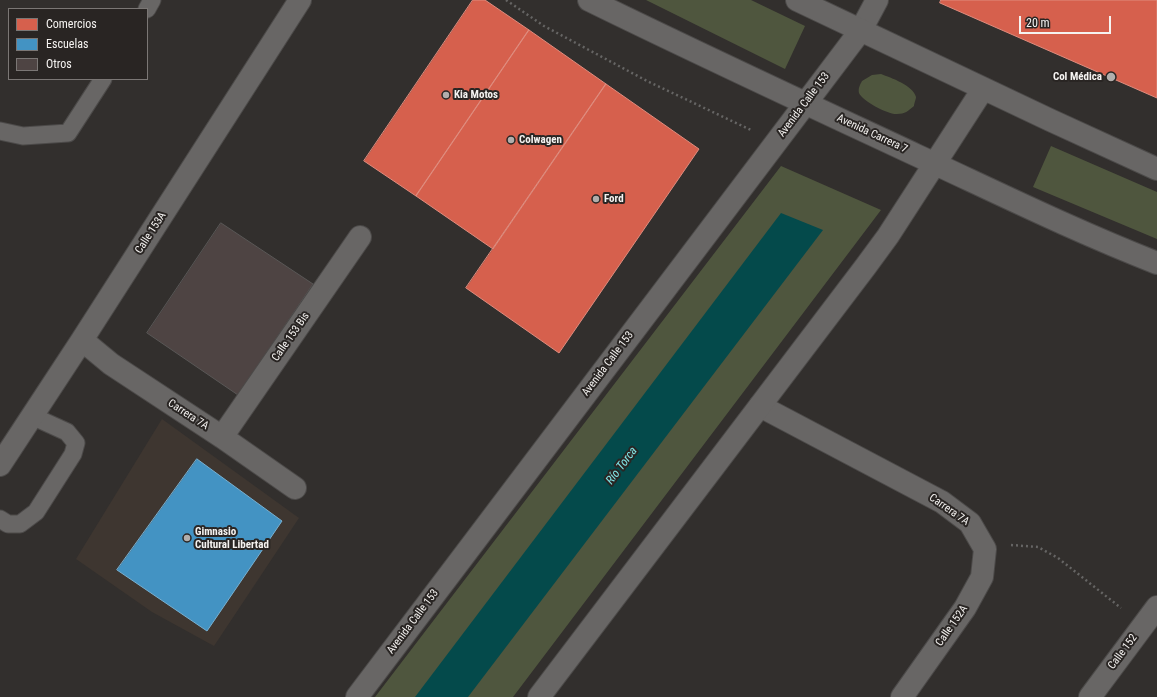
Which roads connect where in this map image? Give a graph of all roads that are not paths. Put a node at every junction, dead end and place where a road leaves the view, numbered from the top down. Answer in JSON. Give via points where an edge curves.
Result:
{"nodes":[{"id":1,"x":300,"y":0,"type":"edge"},
{"id":2,"x":589,"y":0,"type":"edge"},
{"id":3,"x":797,"y":0,"type":"edge"},
{"id":4,"x":877,"y":0,"type":"edge"},
{"id":5,"x":861,"y":30,"type":"junction"},
{"id":6,"x":102,"y":80,"type":"edge"},
{"id":7,"x":983,"y":89,"type":"junction"},
{"id":8,"x":805,"y":103,"type":"junction"},
{"id":9,"x":0,"y":131,"type":"edge"},
{"id":10,"x":934,"y":164,"type":"junction"},
{"id":11,"x":1157,"y":169,"type":"edge"},
{"id":12,"x":360,"y":236,"type":"dead end"},
{"id":13,"x":1157,"y":263,"type":"edge"},
{"id":14,"x":82,"y":340,"type":"junction"},
{"id":15,"x":760,"y":406,"type":"junction"},
{"id":16,"x":32,"y":416,"type":"junction"},
{"id":17,"x":222,"y":437,"type":"junction"},
{"id":18,"x":0,"y":466,"type":"edge"},
{"id":19,"x":295,"y":488,"type":"dead end"},
{"id":20,"x":0,"y":519,"type":"edge"},
{"id":21,"x":985,"y":548,"type":"joint"},
{"id":22,"x":1157,"y":606,"type":"edge"},
{"id":23,"x":357,"y":697,"type":"edge"},
{"id":24,"x":539,"y":697,"type":"edge"},
{"id":25,"x":902,"y":697,"type":"edge"},
{"id":26,"x":1090,"y":697,"type":"edge"}],
"edges":[{"from":1,"to":14,"type":"main road","name":"Calle 153A"},
{"from":2,"to":8,"type":"main road","name":"Avenida Carrera 7"},
{"from":3,"to":5,"type":"main road"},
{"from":4,"to":5,"type":"main road","name":"Avenida Calle 153"},
{"from":5,"to":7,"type":"main road"},
{"from":5,"to":8,"type":"main road","name":"Avenida Calle 153"},
{"from":6,"to":9,"type":"lane","via":[[68,133],[23,136]]},
{"from":7,"to":10,"type":"main road"},
{"from":7,"to":11,"type":"main road"},
{"from":8,"to":10,"type":"main road","name":"Avenida Carrera 7"},
{"from":8,"to":23,"type":"main road","name":"Avenida Calle 153"},
{"from":10,"to":13,"type":"main road","name":"Avenida Carrera 7"},
{"from":10,"to":15,"type":"main road","via":[[866,266]]},
{"from":12,"to":17,"type":"main road","name":"Calle 153 Bis"},
{"from":14,"to":16,"type":"main road","name":"Calle 153A"},
{"from":14,"to":17,"type":"main road","name":"Carrera 7A","via":[[111,364]]},
{"from":15,"to":21,"type":"main road","name":"Carrera 7A","via":[[942,502],[970,523]]},
{"from":15,"to":24,"type":"main road"},
{"from":16,"to":18,"type":"main road","name":"Calle 153A"},
{"from":16,"to":20,"type":"lane","via":[[67,432],[76,443],[73,454],[36,512],[20,524],[8,524]]},
{"from":17,"to":19,"type":"main road","name":"Carrera 7A"},
{"from":21,"to":25,"type":"main road","name":"Calle 152A","via":[[982,577],[965,608]]},
{"from":22,"to":26,"type":"main road","name":"Calle 152"}]}
